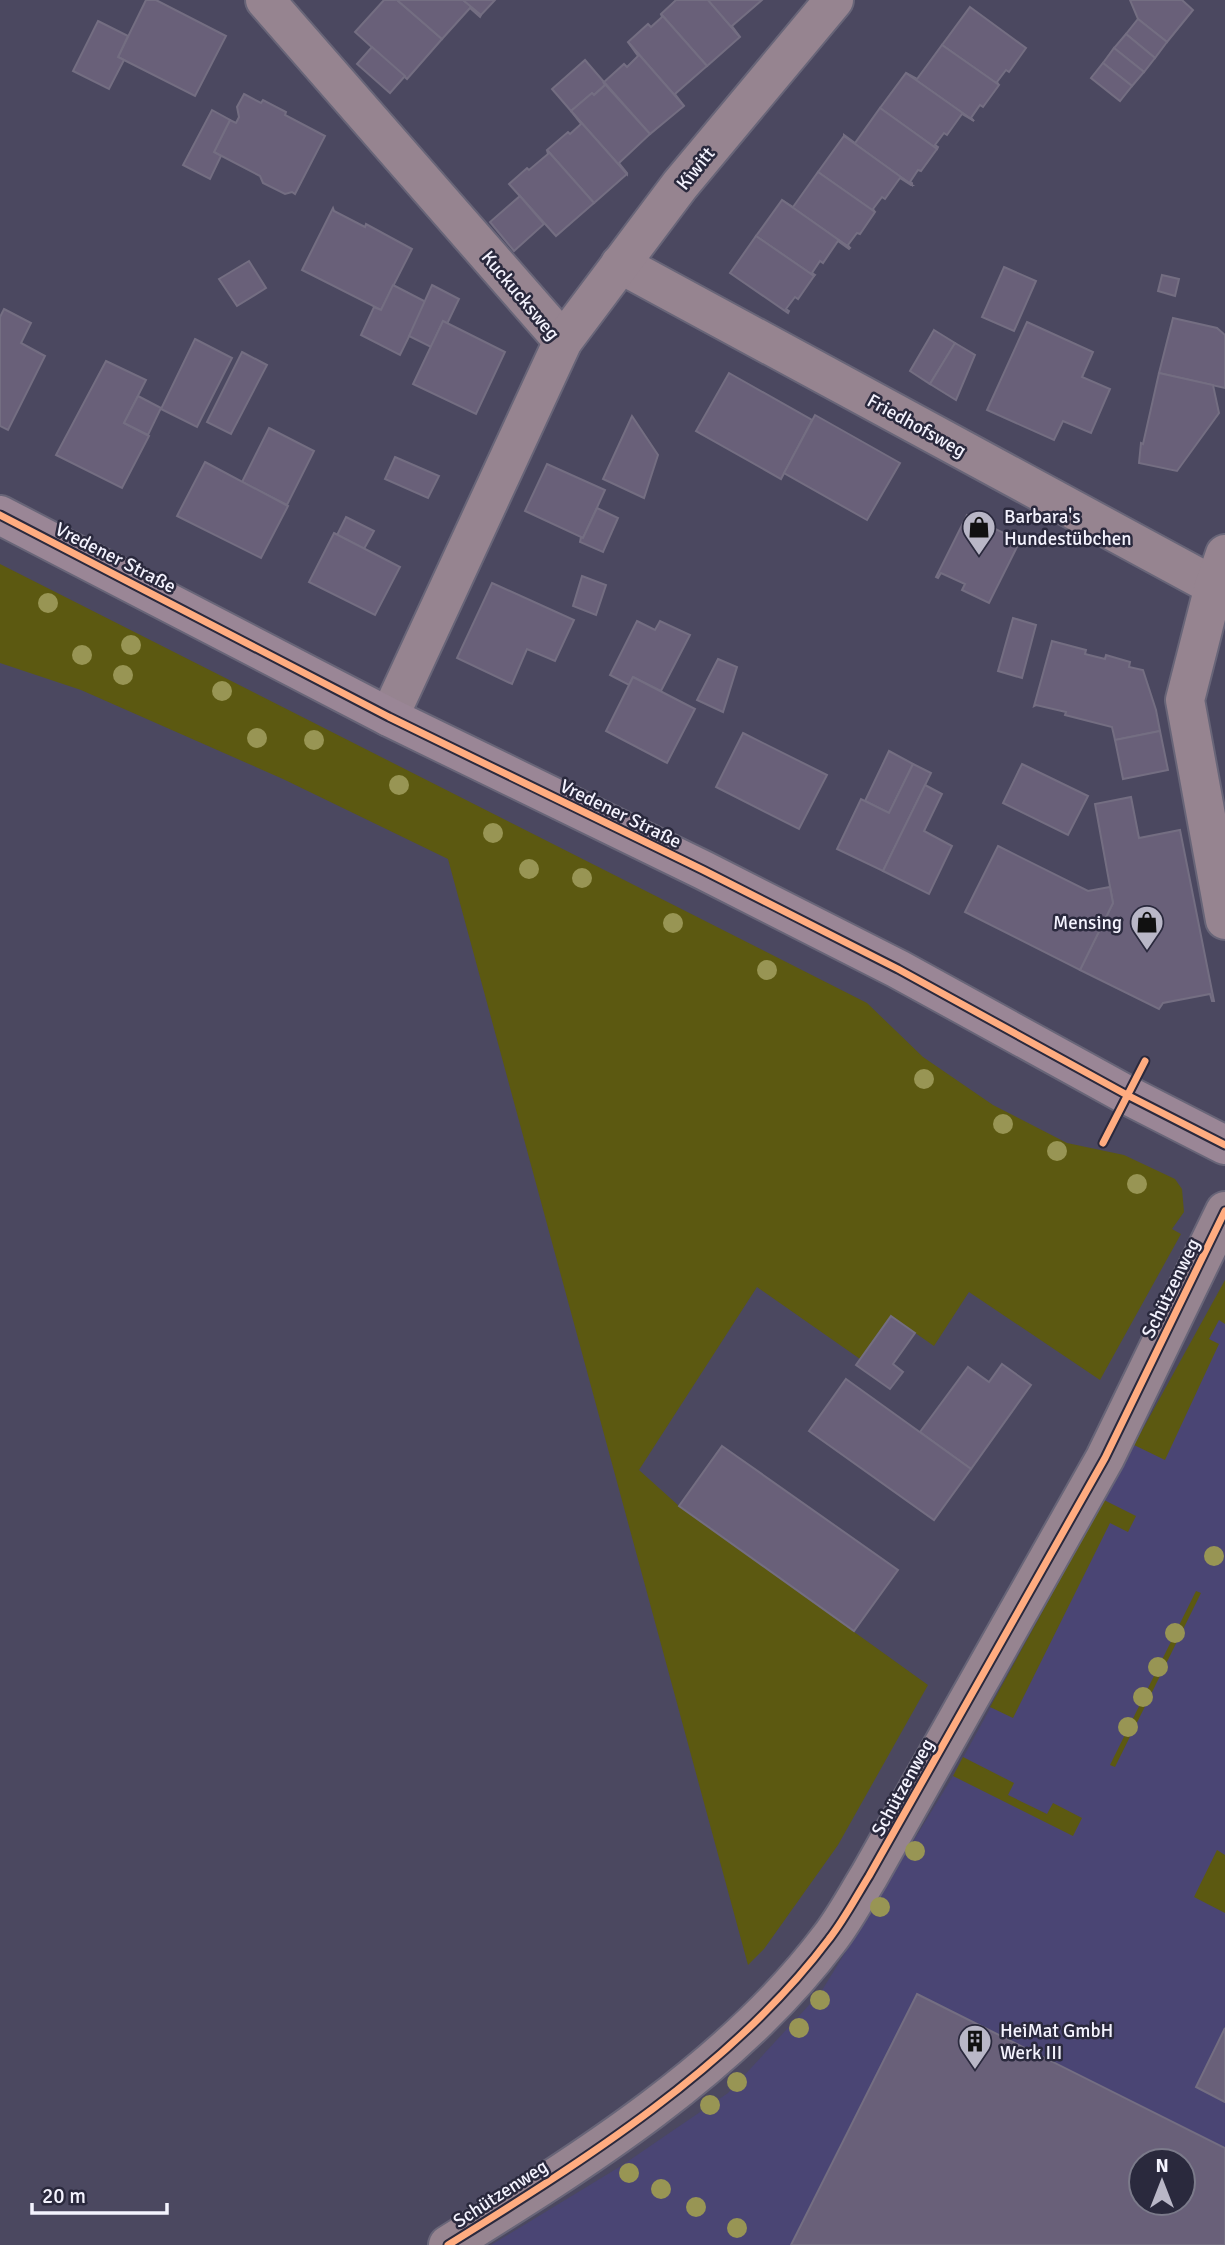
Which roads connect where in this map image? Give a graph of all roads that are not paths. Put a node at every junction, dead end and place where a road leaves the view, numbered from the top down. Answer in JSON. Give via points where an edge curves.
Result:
{"nodes":[{"id":1,"x":834,"y":0,"type":"edge"},
{"id":2,"x":268,"y":1,"type":"edge"},
{"id":3,"x":621,"y":264,"type":"junction"},
{"id":4,"x":563,"y":341,"type":"junction"},
{"id":5,"x":0,"y":515,"type":"edge"},
{"id":6,"x":1219,"y":570,"type":"edge"},
{"id":7,"x":389,"y":717,"type":"junction"},
{"id":8,"x":1225,"y":920,"type":"edge"},
{"id":9,"x":1225,"y":1145,"type":"edge"},
{"id":10,"x":1225,"y":1211,"type":"edge"},
{"id":11,"x":448,"y":2245,"type":"edge"}],
"edges":[{"from":1,"to":3,"type":"street","name":"Kiwitt","via":[[680,185]]},
{"from":2,"to":4,"type":"street","name":"Kuckucksweg"},
{"from":3,"to":4,"type":"street","name":"Kiwitt"},
{"from":3,"to":6,"type":"street","name":"Friedhofsweg"},
{"from":4,"to":7,"type":"street","name":"Kuckucksweg"},
{"from":5,"to":7,"type":"street","name":"Vredener Straße"},
{"from":6,"to":8,"type":"street","name":"Friedhofsweg","via":[[1185,700]]},
{"from":7,"to":9,"type":"street","name":"Vredener Straße","via":[[898,969]]},
{"from":10,"to":11,"type":"street","name":"Schützenweg","via":[[1105,1458],[829,1939],[773,2004],[703,2069],[618,2136]]}]}
